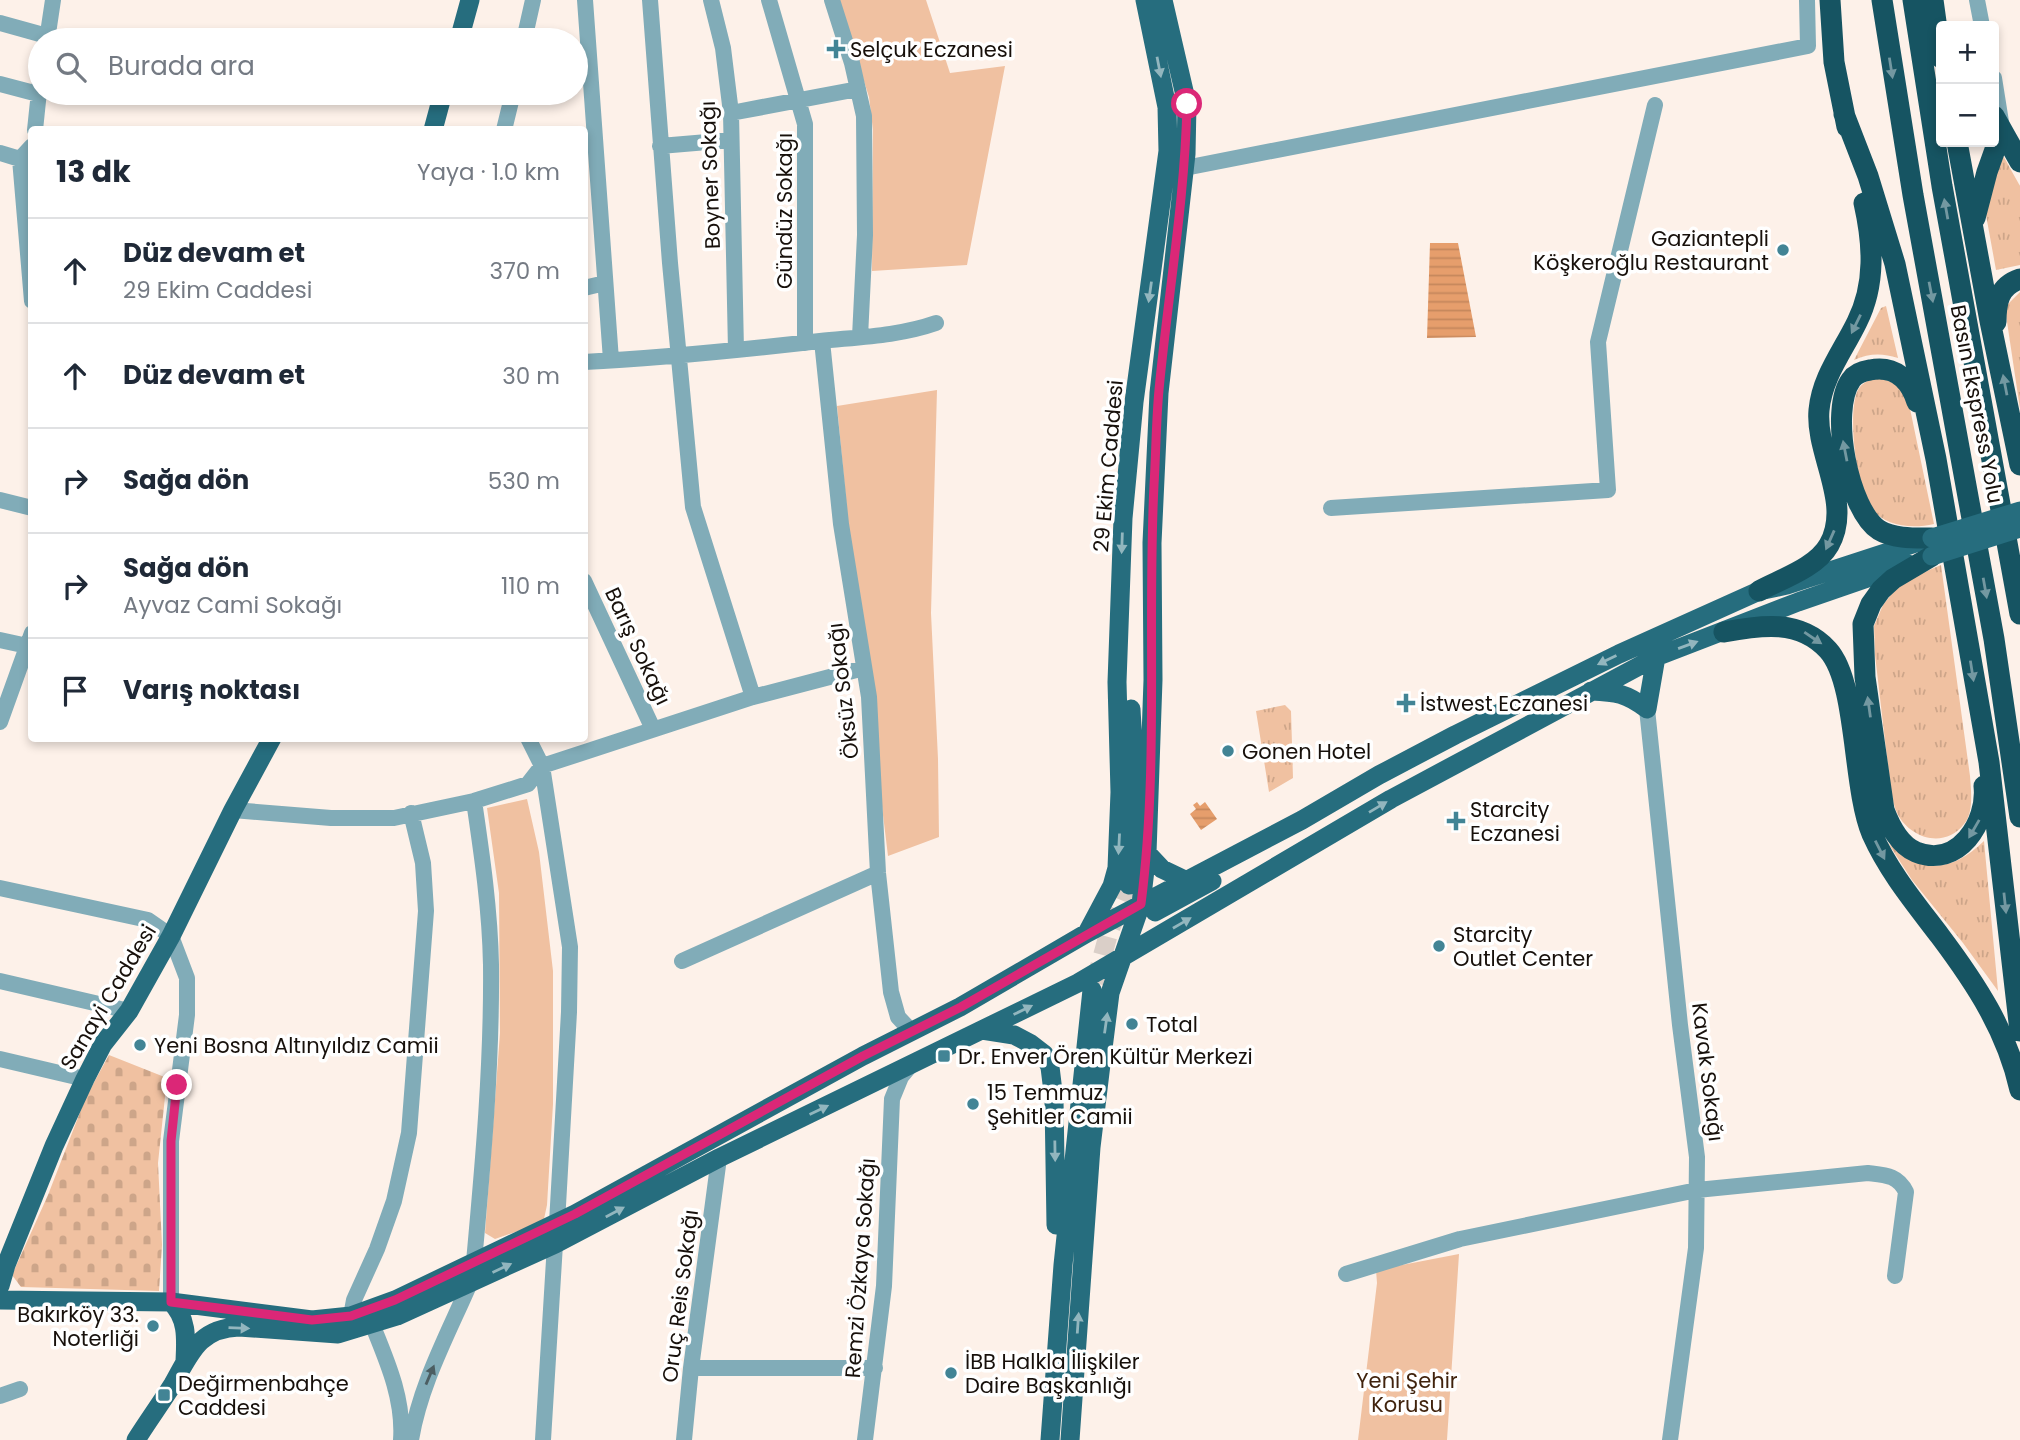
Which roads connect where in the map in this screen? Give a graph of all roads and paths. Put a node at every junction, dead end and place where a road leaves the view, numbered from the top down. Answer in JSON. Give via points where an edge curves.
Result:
{"nodes":[{"id":1,"x":53,"y":0,"type":"edge"},
{"id":2,"x":470,"y":0,"type":"edge"},
{"id":3,"x":533,"y":0,"type":"edge"},
{"id":4,"x":585,"y":0,"type":"edge"},
{"id":5,"x":650,"y":0,"type":"edge"},
{"id":6,"x":711,"y":0,"type":"edge"},
{"id":7,"x":769,"y":0,"type":"edge"},
{"id":8,"x":832,"y":0,"type":"edge"},
{"id":9,"x":1145,"y":0,"type":"edge"},
{"id":10,"x":1163,"y":0,"type":"edge"},
{"id":11,"x":1807,"y":0,"type":"edge"},
{"id":12,"x":1830,"y":0,"type":"edge"},
{"id":13,"x":1882,"y":0,"type":"edge"},
{"id":14,"x":1913,"y":0,"type":"edge"},
{"id":15,"x":1933,"y":0,"type":"edge"},
{"id":16,"x":1941,"y":0,"type":"edge"},
{"id":17,"x":1977,"y":0,"type":"edge"},
{"id":18,"x":1947,"y":21,"type":"edge"},
{"id":19,"x":1981,"y":21,"type":"edge"},
{"id":20,"x":1936,"y":22,"type":"edge"},
{"id":21,"x":0,"y":23,"type":"edge"},
{"id":22,"x":49,"y":28,"type":"edge"},
{"id":23,"x":462,"y":28,"type":"edge"},
{"id":24,"x":527,"y":28,"type":"edge"},
{"id":25,"x":586,"y":28,"type":"edge"},
{"id":26,"x":28,"y":32,"type":"edge"},
{"id":27,"x":0,"y":85,"type":"edge"},
{"id":28,"x":588,"y":86,"type":"edge"},
{"id":29,"x":28,"y":87,"type":"edge"},
{"id":30,"x":858,"y":89,"type":"junction"},
{"id":31,"x":798,"y":100,"type":"junction"},
{"id":32,"x":37,"y":105,"type":"edge"},
{"id":33,"x":439,"y":105,"type":"edge"},
{"id":34,"x":510,"y":105,"type":"edge"},
{"id":35,"x":1655,"y":106,"type":"dead end"},
{"id":36,"x":731,"y":113,"type":"junction"},
{"id":37,"x":1844,"y":114,"type":"junction"},
{"id":38,"x":1999,"y":125,"type":"edge"},
{"id":39,"x":35,"y":126,"type":"edge"},
{"id":40,"x":433,"y":126,"type":"edge"},
{"id":41,"x":505,"y":126,"type":"edge"},
{"id":42,"x":731,"y":140,"type":"junction"},
{"id":43,"x":590,"y":144,"type":"edge"},
{"id":44,"x":660,"y":146,"type":"junction"},
{"id":45,"x":1958,"y":147,"type":"edge"},
{"id":46,"x":1992,"y":147,"type":"edge"},
{"id":47,"x":28,"y":150,"type":"edge"},
{"id":48,"x":0,"y":153,"type":"edge"},
{"id":49,"x":20,"y":159,"type":"junction"},
{"id":50,"x":2020,"y":162,"type":"edge"},
{"id":51,"x":1185,"y":168,"type":"junction"},
{"id":52,"x":1974,"y":227,"type":"junction"},
{"id":53,"x":28,"y":254,"type":"edge"},
{"id":54,"x":2020,"y":279,"type":"edge"},
{"id":55,"x":605,"y":283,"type":"junction"},
{"id":56,"x":588,"y":287,"type":"edge"},
{"id":57,"x":936,"y":323,"type":"dead end"},
{"id":58,"x":860,"y":337,"type":"junction"},
{"id":59,"x":822,"y":341,"type":"junction"},
{"id":60,"x":805,"y":343,"type":"junction"},
{"id":61,"x":736,"y":350,"type":"junction"},
{"id":62,"x":1998,"y":352,"type":"junction"},
{"id":63,"x":679,"y":357,"type":"junction"},
{"id":64,"x":611,"y":360,"type":"junction"},
{"id":65,"x":588,"y":362,"type":"edge"},
{"id":66,"x":1936,"y":459,"type":"junction"},
{"id":67,"x":2020,"y":465,"type":"edge"},
{"id":68,"x":0,"y":500,"type":"edge"},
{"id":69,"x":28,"y":507,"type":"edge"},
{"id":70,"x":1331,"y":508,"type":"dead end"},
{"id":71,"x":2020,"y":511,"type":"edge"},
{"id":72,"x":2020,"y":528,"type":"edge"},
{"id":73,"x":1932,"y":547,"type":"junction"},
{"id":74,"x":1121,"y":576,"type":"junction"},
{"id":75,"x":588,"y":590,"type":"edge"},
{"id":76,"x":1759,"y":592,"type":"junction"},
{"id":77,"x":2020,"y":614,"type":"edge"},
{"id":78,"x":1724,"y":632,"type":"junction"},
{"id":79,"x":0,"y":640,"type":"edge"},
{"id":80,"x":28,"y":642,"type":"edge"},
{"id":81,"x":28,"y":647,"type":"edge"},
{"id":82,"x":1656,"y":657,"type":"junction"},
{"id":83,"x":864,"y":668,"type":"junction"},
{"id":84,"x":1590,"y":691,"type":"junction"},
{"id":85,"x":753,"y":697,"type":"junction"},
{"id":86,"x":1647,"y":709,"type":"junction"},
{"id":87,"x":1979,"y":714,"type":"junction"},
{"id":88,"x":0,"y":722,"type":"edge"},
{"id":89,"x":653,"y":729,"type":"junction"},
{"id":90,"x":270,"y":742,"type":"edge"},
{"id":91,"x":529,"y":742,"type":"edge"},
{"id":92,"x":1437,"y":744,"type":"junction"},
{"id":93,"x":542,"y":766,"type":"junction"},
{"id":94,"x":474,"y":801,"type":"junction"},
{"id":95,"x":233,"y":810,"type":"junction"},
{"id":96,"x":411,"y":813,"type":"junction"},
{"id":97,"x":2020,"y":817,"type":"edge"},
{"id":98,"x":1147,"y":853,"type":"junction"},
{"id":99,"x":878,"y":873,"type":"junction"},
{"id":100,"x":1185,"y":880,"type":"junction"},
{"id":101,"x":1129,"y":885,"type":"tunnel mouth"},
{"id":102,"x":0,"y":888,"type":"edge"},
{"id":103,"x":1148,"y":908,"type":"junction"},
{"id":104,"x":1087,"y":933,"type":"junction"},
{"id":105,"x":171,"y":936,"type":"junction"},
{"id":106,"x":1123,"y":957,"type":"junction"},
{"id":107,"x":682,"y":961,"type":"dead end"},
{"id":108,"x":0,"y":981,"type":"edge"},
{"id":109,"x":1092,"y":990,"type":"tunnel mouth"},
{"id":110,"x":129,"y":1012,"type":"junction"},
{"id":111,"x":982,"y":1030,"type":"junction"},
{"id":112,"x":2020,"y":1031,"type":"edge"},
{"id":113,"x":912,"y":1032,"type":"junction"},
{"id":114,"x":0,"y":1059,"type":"edge"},
{"id":115,"x":911,"y":1065,"type":"junction"},
{"id":116,"x":85,"y":1079,"type":"junction"},
{"id":117,"x":877,"y":1081,"type":"junction"},
{"id":118,"x":2020,"y":1090,"type":"edge"},
{"id":119,"x":892,"y":1099,"type":"junction"},
{"id":120,"x":719,"y":1158,"type":"junction"},
{"id":121,"x":1697,"y":1189,"type":"junction"},
{"id":122,"x":557,"y":1223,"type":"junction"},
{"id":123,"x":555,"y":1244,"type":"junction"},
{"id":124,"x":474,"y":1262,"type":"junction"},
{"id":125,"x":1063,"y":1265,"type":"junction"},
{"id":126,"x":1346,"y":1274,"type":"dead end"},
{"id":127,"x":1895,"y":1276,"type":"dead end"},
{"id":128,"x":470,"y":1283,"type":"junction"},
{"id":129,"x":0,"y":1286,"type":"edge"},
{"id":130,"x":0,"y":1300,"type":"edge"},
{"id":131,"x":171,"y":1302,"type":"junction"},
{"id":132,"x":351,"y":1316,"type":"junction"},
{"id":133,"x":372,"y":1324,"type":"junction"},
{"id":134,"x":184,"y":1361,"type":"junction"},
{"id":135,"x":691,"y":1368,"type":"junction"},
{"id":136,"x":875,"y":1368,"type":"junction"},
{"id":137,"x":20,"y":1389,"type":"dead end"},
{"id":138,"x":0,"y":1396,"type":"edge"},
{"id":139,"x":136,"y":1440,"type":"edge"},
{"id":140,"x":401,"y":1440,"type":"edge"},
{"id":141,"x":411,"y":1440,"type":"edge"},
{"id":142,"x":543,"y":1440,"type":"edge"},
{"id":143,"x":684,"y":1440,"type":"edge"},
{"id":144,"x":865,"y":1440,"type":"edge"},
{"id":145,"x":1051,"y":1440,"type":"edge"},
{"id":146,"x":1070,"y":1440,"type":"edge"},
{"id":147,"x":1670,"y":1440,"type":"edge"}],
"edges":[{"from":1,"to":22,"type":"street"},
{"from":2,"to":23,"type":"main road"},
{"from":3,"to":24,"type":"street"},
{"from":4,"to":25,"type":"street"},
{"from":5,"to":44,"type":"street"},
{"from":6,"to":36,"type":"street","name":"Boyner Sokağı"},
{"from":7,"to":31,"type":"street","name":"Gündüz Sokağı"},
{"from":8,"to":30,"type":"street"},
{"from":9,"to":74,"type":"main road","name":"29 Ekim Caddesi","one_way":true,"via":[[1167,107],[1168,151],[1127,468]]},
{"from":10,"to":51,"type":"main road","via":[[1187,104]]},
{"from":11,"to":51,"type":"street","via":[[1808,46]]},
{"from":12,"to":37,"type":"highway","via":[[1834,62]]},
{"from":13,"to":97,"type":"highway","name":"Basın Ekspress Yolu","one_way":true,"via":[[1994,639]]},
{"from":77,"to":14,"type":"highway","name":"Basın Ekspress Yolu","one_way":true,"via":[[1941,186]]},
{"from":15,"to":20,"type":"highway"},
{"from":16,"to":18,"type":"highway"},
{"from":17,"to":19,"type":"street"},
{"from":21,"to":26,"type":"street"},
{"from":27,"to":29,"type":"street"},
{"from":28,"to":43,"type":"street"},
{"from":30,"to":31,"type":"street"},
{"from":30,"to":58,"type":"street","via":[[864,116],[865,224]]},
{"from":31,"to":36,"type":"street"},
{"from":31,"to":60,"type":"street","name":"Gündüz Sokağı","via":[[805,124]]},
{"from":32,"to":39,"type":"street"},
{"from":33,"to":40,"type":"main road"},
{"from":34,"to":41,"type":"street"},
{"from":35,"to":70,"type":"street","via":[[1598,342],[1608,490]]},
{"from":36,"to":42,"type":"street","name":"Boyner Sokağı"},
{"from":37,"to":66,"type":"highway","via":[[1895,264]]},
{"from":37,"to":76,"type":"highway","one_way":true,"via":[[1867,214],[1872,269],[1868,295],[1829,373],[1819,412],[1835,501],[1835,532],[1822,555]]},
{"from":38,"to":50,"type":"highway"},
{"from":42,"to":44,"type":"street"},
{"from":42,"to":61,"type":"street","name":"Boyner Sokağı"},
{"from":43,"to":55,"type":"street"},
{"from":44,"to":63,"type":"street"},
{"from":45,"to":52,"type":"highway"},
{"from":46,"to":52,"type":"highway"},
{"from":47,"to":49,"type":"street"},
{"from":48,"to":49,"type":"street"},
{"from":49,"to":53,"type":"street"},
{"from":51,"to":98,"type":"main road","via":[[1159,393]]},
{"from":52,"to":62,"type":"highway"},
{"from":54,"to":62,"type":"highway","via":[[1999,296]]},
{"from":55,"to":56,"type":"street"},
{"from":55,"to":64,"type":"street"},
{"from":57,"to":58,"type":"street","via":[[914,331]]},
{"from":58,"to":59,"type":"street"},
{"from":59,"to":60,"type":"street"},
{"from":59,"to":83,"type":"street","name":"Öksüz Sokağı","via":[[841,524]]},
{"from":60,"to":61,"type":"street"},
{"from":61,"to":63,"type":"street"},
{"from":67,"to":62,"type":"highway","one_way":true},
{"from":63,"to":64,"type":"street"},
{"from":63,"to":85,"type":"street","via":[[693,508]]},
{"from":64,"to":65,"type":"street"},
{"from":73,"to":66,"type":"highway","one_way":true,"via":[[1880,530],[1859,504],[1840,425],[1841,406],[1852,378],[1874,369],[1888,369],[1901,376],[1911,386]]},
{"from":66,"to":87,"type":"highway","one_way":true},
{"from":68,"to":69,"type":"street"},
{"from":71,"to":73,"type":"main road","bridge":true},
{"from":72,"to":73,"type":"main road","bridge":true},
{"from":73,"to":76,"type":"main road"},
{"from":73,"to":78,"type":"main road"},
{"from":87,"to":73,"type":"highway","one_way":true,"via":[[1985,794],[1979,821],[1965,843],[1954,849],[1930,855],[1915,852],[1902,842],[1884,810],[1865,677],[1863,624],[1881,590]]},
{"from":74,"to":101,"type":"main road","via":[[1134,778],[1134,853]]},
{"from":74,"to":104,"type":"main road","name":"29 Ekim Caddesi","one_way":true,"via":[[1117,868]]},
{"from":75,"to":89,"type":"street","name":"Barış Sokağı"},
{"from":76,"to":92,"type":"main road","one_way":true,"via":[[1619,654]]},
{"from":82,"to":78,"type":"main road","one_way":true},
{"from":78,"to":118,"type":"highway","one_way":true,"via":[[1757,625],[1783,626],[1802,631],[1830,652],[1845,686],[1871,832],[1893,874],[1987,1005],[2008,1047]]},
{"from":79,"to":80,"type":"street"},
{"from":81,"to":88,"type":"street"},
{"from":82,"to":84,"type":"main road"},
{"from":82,"to":86,"type":"main road"},
{"from":83,"to":85,"type":"street"},
{"from":83,"to":99,"type":"street","name":"Öksüz Sokağı"},
{"from":84,"to":86,"type":"main road","via":[[1616,692]]},
{"from":106,"to":84,"type":"main road","one_way":true,"via":[[1391,799]]},
{"from":85,"to":89,"type":"street"},
{"from":86,"to":121,"type":"street","name":"Kavak Sokağı"},
{"from":87,"to":112,"type":"highway","one_way":true,"via":[[1995,805]]},
{"from":89,"to":93,"type":"street"},
{"from":90,"to":95,"type":"main road","name":"Sanayi Caddesi"},
{"from":91,"to":93,"type":"street"},
{"from":92,"to":100,"type":"main road"},
{"from":92,"to":103,"type":"main road","via":[[1340,809]]},
{"from":93,"to":94,"type":"street","via":[[528,784]]},
{"from":93,"to":122,"type":"street","via":[[570,947]]},
{"from":94,"to":96,"type":"street"},
{"from":94,"to":124,"type":"street","via":[[491,963],[488,1091]]},
{"from":95,"to":96,"type":"street","via":[[331,818],[394,818]]},
{"from":95,"to":105,"type":"main road","name":"Sanayi Caddesi"},
{"from":96,"to":132,"type":"street","via":[[423,863],[426,911],[408,1133],[394,1201]]},
{"from":98,"to":100,"type":"main road","via":[[1172,876]]},
{"from":98,"to":103,"type":"main road"},
{"from":99,"to":107,"type":"street"},
{"from":99,"to":113,"type":"street","name":"Öksüz Sokağı","via":[[891,992],[898,1017]]},
{"from":100,"to":103,"type":"main road"},
{"from":102,"to":105,"type":"street","via":[[148,920]]},
{"from":103,"to":104,"type":"main road"},
{"from":103,"to":106,"type":"main road"},
{"from":104,"to":113,"type":"main road"},
{"from":105,"to":110,"type":"main road","name":"Sanayi Caddesi"},
{"from":105,"to":131,"type":"street","via":[[187,978],[187,1003],[171,1141]]},
{"from":111,"to":106,"type":"main road","one_way":true},
{"from":146,"to":106,"type":"main road","one_way":true,"via":[[1091,1147],[1110,993]]},
{"from":108,"to":110,"type":"street"},
{"from":109,"to":125,"type":"main road"},
{"from":110,"to":116,"type":"main road","name":"Sanayi Caddesi","via":[[103,1044]]},
{"from":111,"to":115,"type":"main road"},
{"from":111,"to":125,"type":"main road","one_way":true,"via":[[1014,1035],[1031,1044],[1044,1054],[1050,1067],[1057,1238]]},
{"from":113,"to":122,"type":"main road"},
{"from":114,"to":116,"type":"street"},
{"from":115,"to":117,"type":"main road"},
{"from":115,"to":119,"type":"street"},
{"from":116,"to":129,"type":"main road","name":"Sanayi Caddesi"},
{"from":117,"to":119,"type":"street"},
{"from":120,"to":117,"type":"main road","one_way":true},
{"from":119,"to":136,"type":"street","name":"Remzi Özkaya Sokağı","via":[[884,1286]]},
{"from":123,"to":120,"type":"main road","one_way":true},
{"from":120,"to":135,"type":"street","name":"Oruç Reis Sokağı"},
{"from":121,"to":126,"type":"street","via":[[1460,1238]]},
{"from":121,"to":127,"type":"street","via":[[1868,1173],[1892,1176],[1906,1192]]},
{"from":121,"to":147,"type":"street","name":"Kavak Sokağı","via":[[1696,1248]]},
{"from":122,"to":124,"type":"main road"},
{"from":128,"to":123,"type":"main road","one_way":true},
{"from":123,"to":142,"type":"street"},
{"from":124,"to":132,"type":"main road"},
{"from":125,"to":145,"type":"main road"},
{"from":128,"to":133,"type":"main road"},
{"from":141,"to":128,"type":"street","one_way":true,"via":[[427,1382]]},
{"from":130,"to":131,"type":"main road"},
{"from":131,"to":132,"type":"main road","via":[[312,1320]]},
{"from":131,"to":134,"type":"main road","via":[[184,1325]]},
{"from":134,"to":133,"type":"main road","one_way":true,"via":[[199,1342],[223,1327],[338,1334]]},
{"from":133,"to":140,"type":"street","via":[[399,1400]]},
{"from":134,"to":139,"type":"main road"},
{"from":135,"to":136,"type":"street"},
{"from":135,"to":143,"type":"street","name":"Oruç Reis Sokağı"},
{"from":136,"to":144,"type":"street","name":"Remzi Özkaya Sokağı"},
{"from":137,"to":138,"type":"street"}]}
